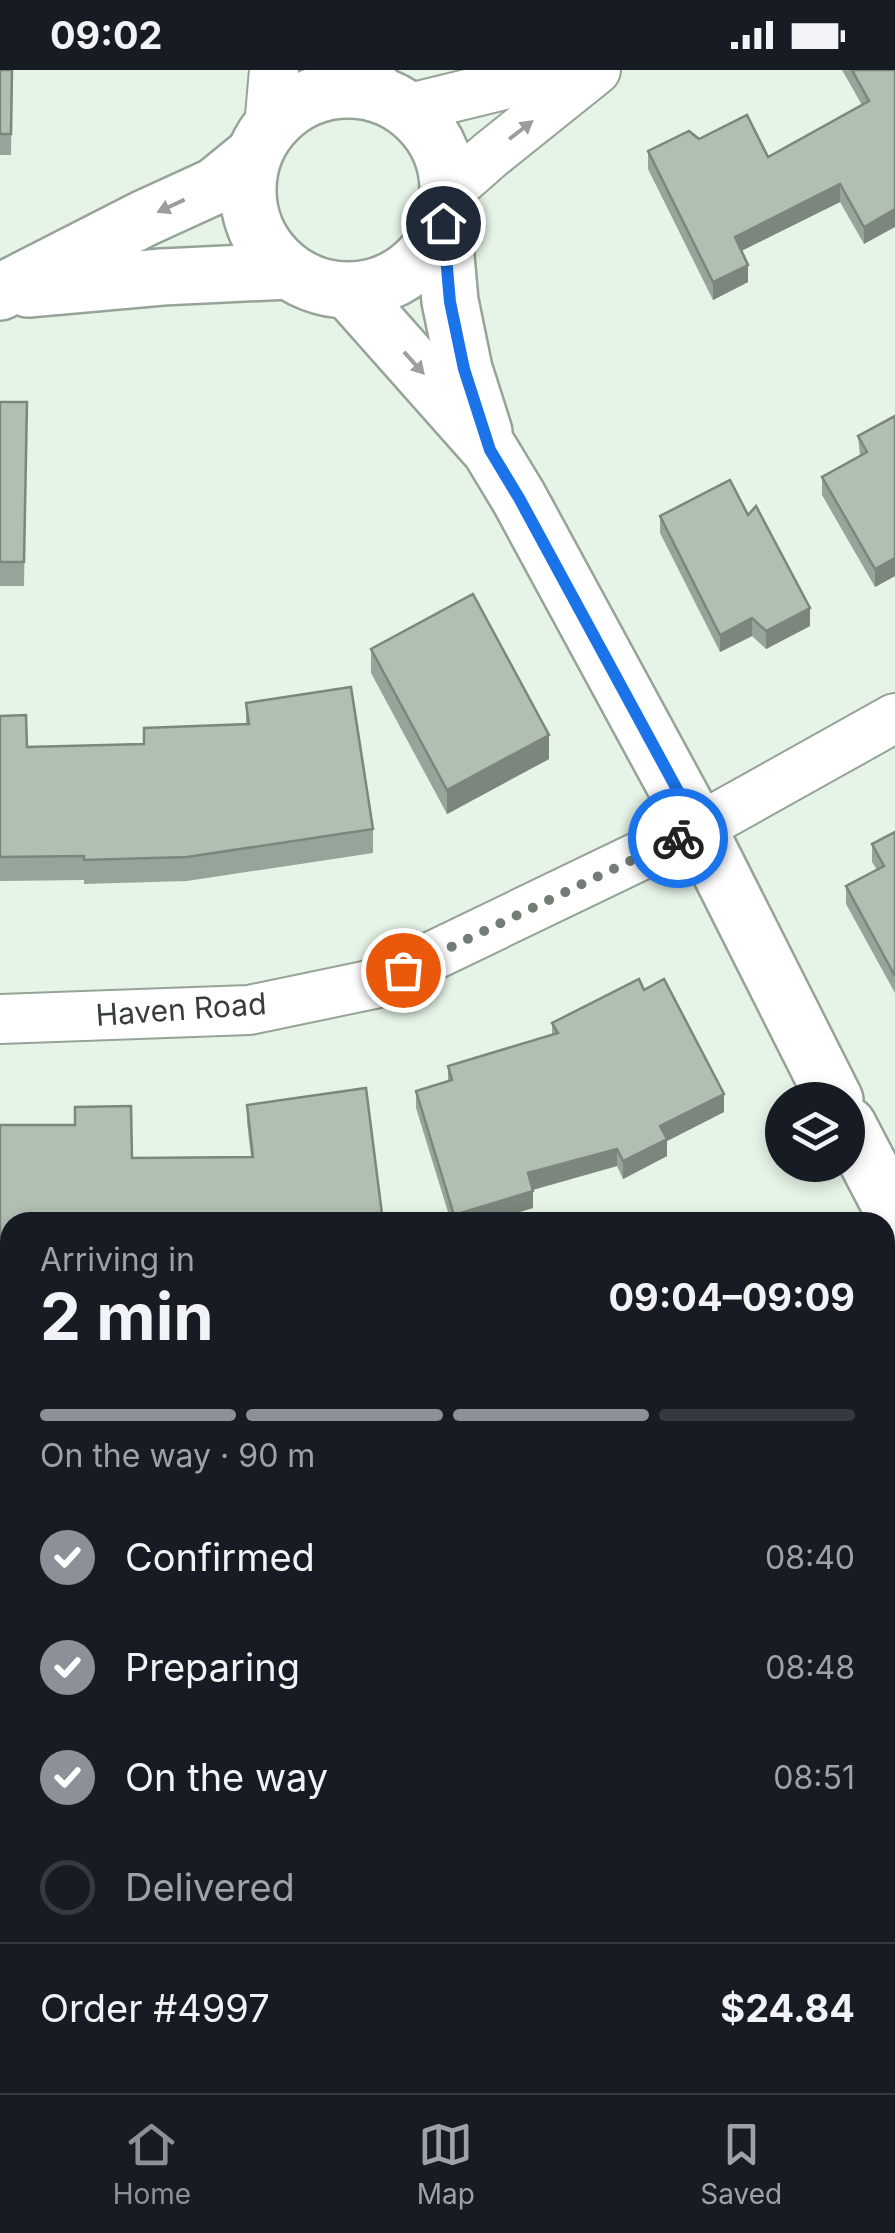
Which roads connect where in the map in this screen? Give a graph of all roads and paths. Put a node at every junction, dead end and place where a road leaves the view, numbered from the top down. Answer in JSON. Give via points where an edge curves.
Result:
{"nodes":[{"id":1,"x":274,"y":70,"type":"edge"},
{"id":2,"x":565,"y":70,"type":"edge"},
{"id":3,"x":596,"y":70,"type":"edge"},
{"id":4,"x":385,"y":92,"type":"edge"},
{"id":5,"x":261,"y":141,"type":"junction"},
{"id":6,"x":446,"y":208,"type":"junction"},
{"id":7,"x":288,"y":271,"type":"junction"},
{"id":8,"x":349,"y":291,"type":"junction"},
{"id":9,"x":0,"y":292,"type":"edge"},
{"id":10,"x":490,"y":450,"type":"junction"},
{"id":11,"x":895,"y":718,"type":"edge"},
{"id":12,"x":698,"y":828,"type":"junction"},
{"id":13,"x":0,"y":1019,"type":"edge"},
{"id":14,"x":826,"y":1082,"type":"edge"},
{"id":15,"x":865,"y":1158,"type":"edge"},
{"id":16,"x":893,"y":1212,"type":"edge"}],
"edges":[{"from":1,"to":5,"type":"street"},
{"from":2,"to":4,"type":"street"},
{"from":6,"to":3,"type":"street","one_way":true,"via":[[490,155]]},
{"from":4,"to":5,"type":"street","via":[[324,93],[293,106]]},
{"from":4,"to":6,"type":"street","via":[[432,135],[444,162]]},
{"from":5,"to":7,"type":"street","via":[[247,187],[251,219],[265,248]]},
{"from":5,"to":9,"type":"street","one_way":true,"via":[[215,186]]},
{"from":6,"to":8,"type":"street","via":[[429,249],[407,271]]},
{"from":6,"to":10,"type":"street","via":[[450,302]]},
{"from":7,"to":8,"type":"street","via":[[316,286]]},
{"from":7,"to":9,"type":"street"},
{"from":8,"to":10,"type":"street","one_way":true},
{"from":10,"to":12,"type":"street"},
{"from":11,"to":12,"type":"street","name":"Haven Road"},
{"from":12,"to":13,"type":"street","name":"Haven Road","via":[[374,984],[249,1010]]},
{"from":12,"to":14,"type":"street"},
{"from":15,"to":16,"type":"street"}]}
